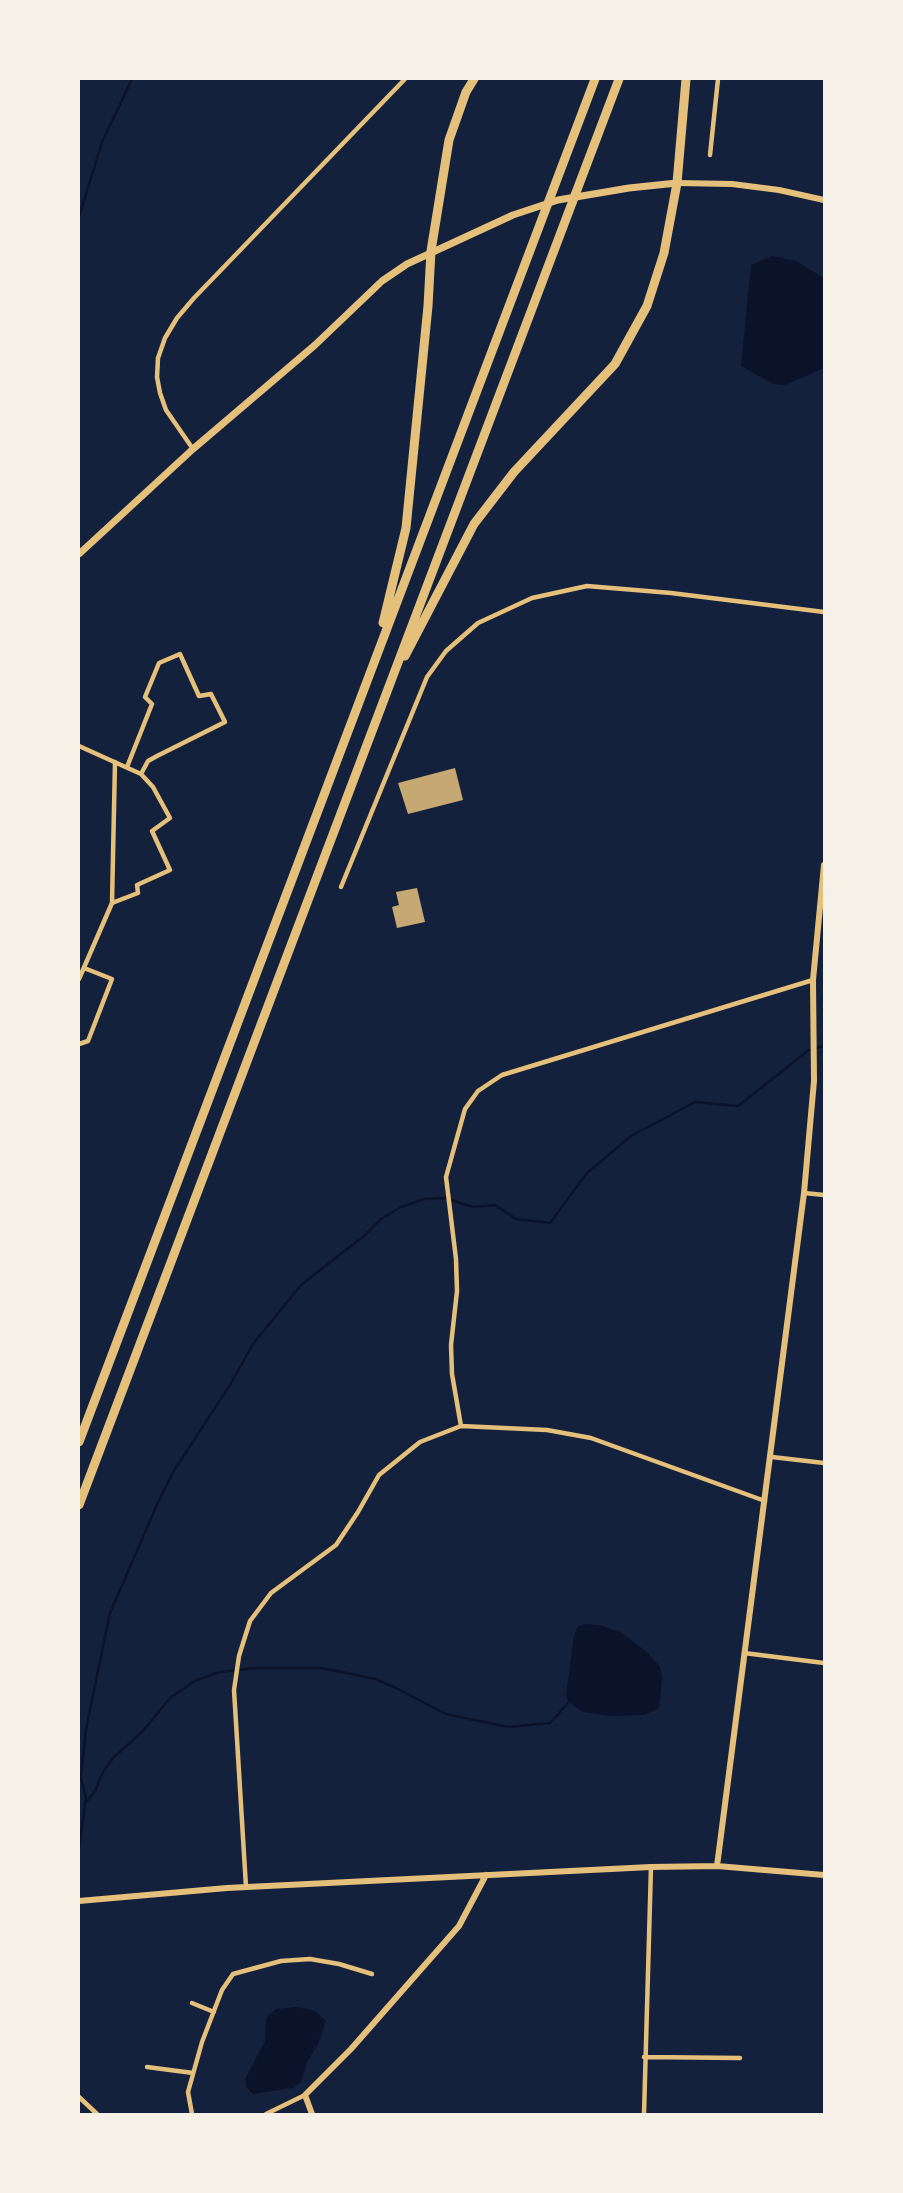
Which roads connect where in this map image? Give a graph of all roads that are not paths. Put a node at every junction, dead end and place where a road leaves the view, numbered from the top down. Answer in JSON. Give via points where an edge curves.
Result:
{"nodes":[{"id":1,"x":405,"y":79,"type":"edge"},
{"id":2,"x":474,"y":79,"type":"edge"},
{"id":3,"x":595,"y":79,"type":"edge"},
{"id":4,"x":619,"y":79,"type":"edge"},
{"id":5,"x":686,"y":79,"type":"edge"},
{"id":6,"x":718,"y":79,"type":"edge"},
{"id":7,"x":710,"y":155,"type":"dead end"},
{"id":8,"x":677,"y":183,"type":"junction"},
{"id":9,"x":824,"y":200,"type":"edge"},
{"id":10,"x":430,"y":251,"type":"junction"},
{"id":11,"x":193,"y":449,"type":"junction"},
{"id":12,"x":79,"y":554,"type":"edge"},
{"id":13,"x":824,"y":612,"type":"edge"},
{"id":14,"x":373,"y":662,"type":"junction"},
{"id":15,"x":384,"y":698,"type":"junction"},
{"id":16,"x":79,"y":746,"type":"edge"},
{"id":17,"x":115,"y":762,"type":"junction"},
{"id":18,"x":127,"y":767,"type":"junction"},
{"id":19,"x":141,"y":774,"type":"junction"},
{"id":20,"x":824,"y":865,"type":"edge"},
{"id":21,"x":341,"y":887,"type":"dead end"},
{"id":22,"x":111,"y":903,"type":"junction"},
{"id":23,"x":84,"y":968,"type":"junction"},
{"id":24,"x":79,"y":979,"type":"edge"},
{"id":25,"x":813,"y":980,"type":"junction"},
{"id":26,"x":79,"y":1044,"type":"edge"},
{"id":27,"x":804,"y":1193,"type":"junction"},
{"id":28,"x":824,"y":1195,"type":"edge"},
{"id":29,"x":461,"y":1426,"type":"junction"},
{"id":30,"x":79,"y":1441,"type":"edge"},
{"id":31,"x":772,"y":1457,"type":"junction"},
{"id":32,"x":824,"y":1463,"type":"edge"},
{"id":33,"x":766,"y":1502,"type":"junction"},
{"id":34,"x":79,"y":1505,"type":"edge"},
{"id":35,"x":743,"y":1653,"type":"junction"},
{"id":36,"x":824,"y":1663,"type":"edge"},
{"id":37,"x":717,"y":1866,"type":"junction"},
{"id":38,"x":651,"y":1867,"type":"junction"},
{"id":39,"x":486,"y":1875,"type":"junction"},
{"id":40,"x":824,"y":1875,"type":"edge"},
{"id":41,"x":246,"y":1887,"type":"junction"},
{"id":42,"x":79,"y":1901,"type":"edge"},
{"id":43,"x":372,"y":1974,"type":"dead end"},
{"id":44,"x":192,"y":2003,"type":"dead end"},
{"id":45,"x":214,"y":2012,"type":"junction"},
{"id":46,"x":644,"y":2057,"type":"junction"},
{"id":47,"x":740,"y":2058,"type":"dead end"},
{"id":48,"x":147,"y":2067,"type":"dead end"},
{"id":49,"x":193,"y":2073,"type":"junction"},
{"id":50,"x":305,"y":2095,"type":"junction"},
{"id":51,"x":79,"y":2097,"type":"edge"},
{"id":52,"x":97,"y":2114,"type":"edge"},
{"id":53,"x":192,"y":2114,"type":"edge"},
{"id":54,"x":266,"y":2114,"type":"edge"},
{"id":55,"x":312,"y":2114,"type":"edge"},
{"id":56,"x":643,"y":2114,"type":"edge"}],
"edges":[{"from":1,"to":11,"type":"street","via":[[194,298],[165,338],[158,359],[160,393]]},
{"from":2,"to":10,"type":"highway","via":[[449,140]]},
{"from":3,"to":14,"type":"highway"},
{"from":4,"to":15,"type":"highway"},
{"from":5,"to":8,"type":"highway"},
{"from":6,"to":7,"type":"street"},
{"from":8,"to":9,"type":"street","via":[[732,184]]},
{"from":8,"to":10,"type":"main road","via":[[558,200]]},
{"from":8,"to":15,"type":"highway","via":[[664,253],[647,306],[615,364],[514,472],[474,524]]},
{"from":10,"to":11,"type":"main road","via":[[382,281]]},
{"from":10,"to":14,"type":"highway","via":[[406,528]]},
{"from":11,"to":12,"type":"main road"},
{"from":13,"to":21,"type":"street","via":[[587,586],[531,598],[478,623],[427,677]]},
{"from":14,"to":30,"type":"highway"},
{"from":15,"to":34,"type":"highway"},
{"from":16,"to":17,"type":"street"},
{"from":17,"to":18,"type":"street"},
{"from":17,"to":22,"type":"street"},
{"from":18,"to":19,"type":"street"},
{"from":18,"to":19,"type":"street","via":[[152,704],[145,697],[159,663],[180,654],[199,696],[211,694],[225,722],[148,761]]},
{"from":19,"to":22,"type":"street","via":[[170,818],[152,831],[170,870],[137,886],[138,893]]},
{"from":20,"to":25,"type":"street"},
{"from":22,"to":23,"type":"street"},
{"from":23,"to":24,"type":"street"},
{"from":23,"to":26,"type":"street","via":[[112,979],[88,1041]]},
{"from":25,"to":27,"type":"street","via":[[814,1081]]},
{"from":25,"to":29,"type":"street","via":[[502,1075],[478,1091],[465,1109],[446,1177],[457,1291],[452,1374]]},
{"from":27,"to":28,"type":"street"},
{"from":27,"to":31,"type":"street"},
{"from":29,"to":33,"type":"street","via":[[547,1430],[591,1438]]},
{"from":29,"to":41,"type":"street","via":[[420,1442],[379,1475],[337,1545],[271,1593],[250,1620],[234,1690]]},
{"from":31,"to":32,"type":"street"},
{"from":31,"to":33,"type":"street"},
{"from":33,"to":35,"type":"street"},
{"from":35,"to":36,"type":"street"},
{"from":35,"to":37,"type":"street"},
{"from":37,"to":38,"type":"street"},
{"from":37,"to":40,"type":"street"},
{"from":38,"to":39,"type":"street"},
{"from":38,"to":46,"type":"street"},
{"from":39,"to":41,"type":"street"},
{"from":39,"to":50,"type":"street","via":[[459,1926]]},
{"from":41,"to":42,"type":"street"},
{"from":43,"to":45,"type":"street","via":[[310,1959],[281,1961],[233,1974]]},
{"from":44,"to":45,"type":"street"},
{"from":45,"to":49,"type":"street"},
{"from":46,"to":47,"type":"street"},
{"from":46,"to":56,"type":"street"},
{"from":48,"to":49,"type":"street"},
{"from":49,"to":53,"type":"street","via":[[188,2092]]},
{"from":50,"to":54,"type":"street"},
{"from":50,"to":55,"type":"street"},
{"from":51,"to":52,"type":"street"}]}
